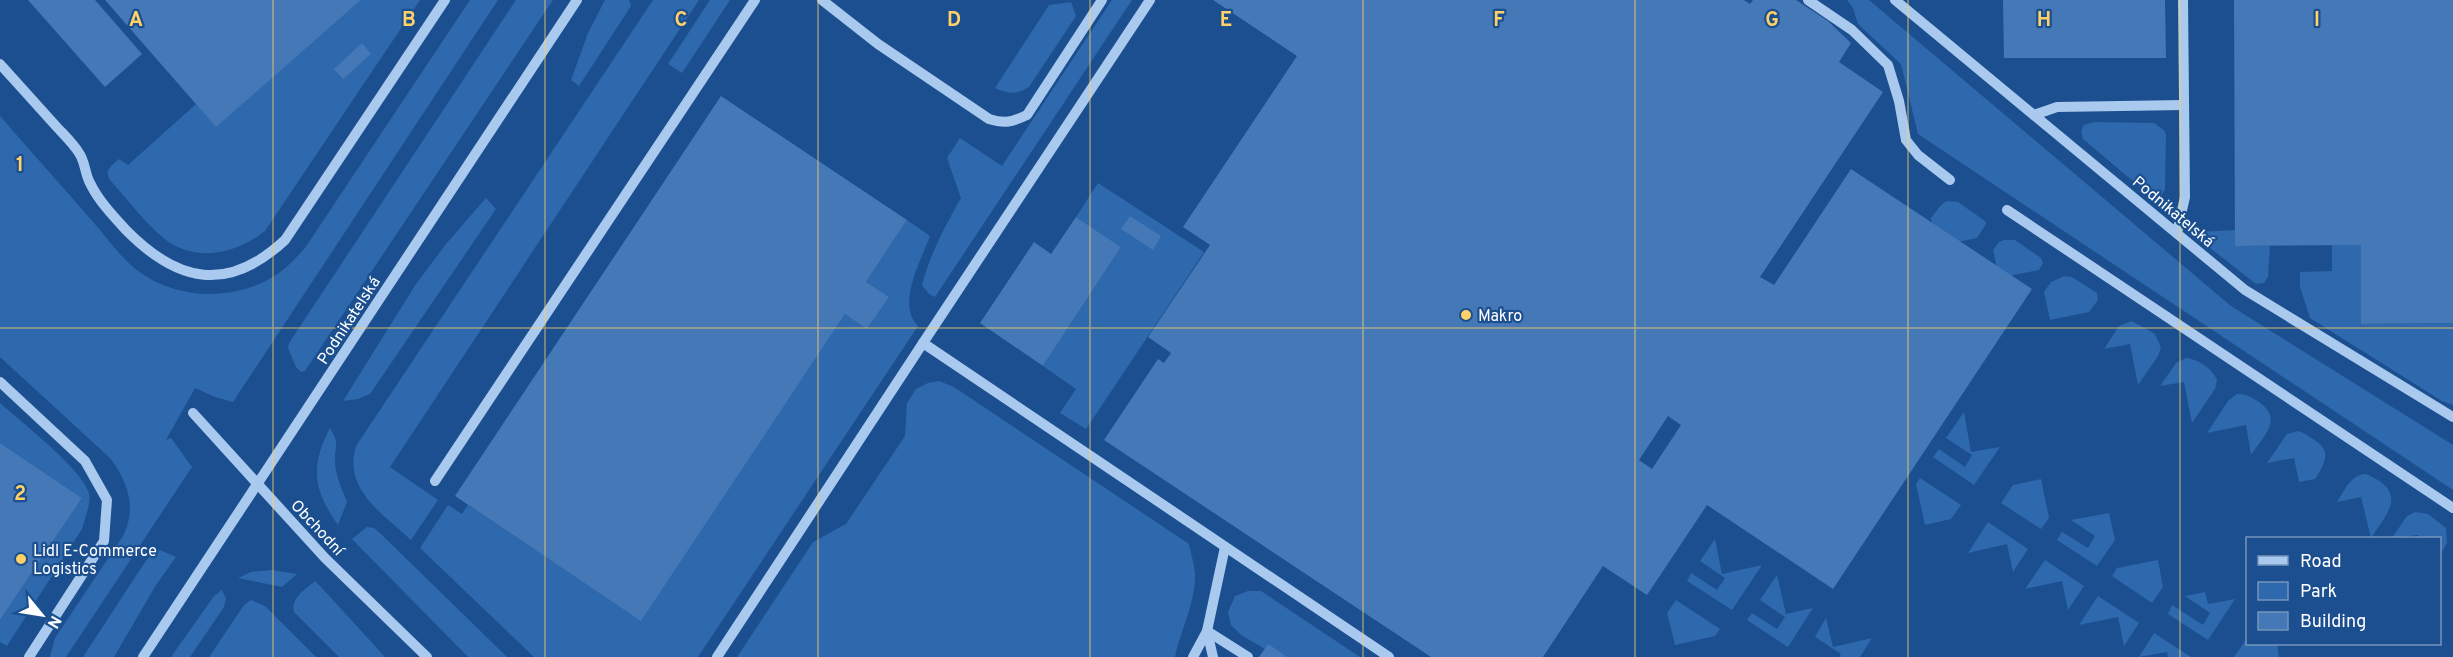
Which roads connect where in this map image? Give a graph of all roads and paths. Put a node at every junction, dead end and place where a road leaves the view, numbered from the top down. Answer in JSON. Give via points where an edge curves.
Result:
{"nodes":[{"id":1,"x":445,"y":0,"type":"edge"},
{"id":2,"x":577,"y":0,"type":"edge"},
{"id":3,"x":755,"y":0,"type":"edge"},
{"id":4,"x":822,"y":0,"type":"edge"},
{"id":5,"x":1102,"y":0,"type":"edge"},
{"id":6,"x":1150,"y":0,"type":"edge"},
{"id":7,"x":1808,"y":0,"type":"edge"},
{"id":8,"x":1895,"y":0,"type":"edge"},
{"id":9,"x":2183,"y":0,"type":"edge"},
{"id":10,"x":0,"y":64,"type":"edge"},
{"id":11,"x":2184,"y":105,"type":"junction"},
{"id":12,"x":2034,"y":115,"type":"junction"},
{"id":13,"x":1950,"y":180,"type":"dead end"},
{"id":14,"x":2007,"y":210,"type":"dead end"},
{"id":15,"x":2176,"y":233,"type":"junction"},
{"id":16,"x":923,"y":343,"type":"junction"},
{"id":17,"x":0,"y":382,"type":"edge"},
{"id":18,"x":192,"y":412,"type":"dead end"},
{"id":19,"x":2453,"y":417,"type":"edge"},
{"id":20,"x":435,"y":481,"type":"dead end"},
{"id":21,"x":258,"y":485,"type":"junction"},
{"id":22,"x":2453,"y":508,"type":"edge"},
{"id":23,"x":1225,"y":547,"type":"junction"},
{"id":24,"x":1207,"y":631,"type":"junction"},
{"id":25,"x":29,"y":657,"type":"edge"},
{"id":26,"x":143,"y":657,"type":"edge"},
{"id":27,"x":427,"y":657,"type":"edge"},
{"id":28,"x":717,"y":657,"type":"edge"},
{"id":29,"x":1193,"y":657,"type":"edge"},
{"id":30,"x":1213,"y":657,"type":"edge"},
{"id":31,"x":1248,"y":657,"type":"edge"},
{"id":32,"x":1389,"y":657,"type":"edge"}],
"edges":[{"from":1,"to":10,"type":"street","via":[[285,240],[249,267],[221,274],[196,274],[172,267],[145,250],[90,184],[80,154]]},
{"from":2,"to":21,"type":"street","name":"Podnikatelská"},
{"from":3,"to":20,"type":"street"},
{"from":4,"to":5,"type":"street","via":[[878,45],[989,119],[1001,123],[1027,115]]},
{"from":6,"to":16,"type":"street"},
{"from":7,"to":13,"type":"street","via":[[1852,30],[1888,65],[1906,140],[1918,155]]},
{"from":8,"to":12,"type":"street","name":"Podnikatelská"},
{"from":9,"to":11,"type":"street"},
{"from":11,"to":12,"type":"street","via":[[2057,108]]},
{"from":11,"to":15,"type":"street","via":[[2185,197]]},
{"from":12,"to":15,"type":"street","name":"Podnikatelská"},
{"from":14,"to":22,"type":"street"},
{"from":15,"to":19,"type":"street","name":"Podnikatelská","via":[[2245,291]]},
{"from":16,"to":23,"type":"street"},
{"from":16,"to":28,"type":"street"},
{"from":17,"to":25,"type":"street","via":[[85,461],[107,500],[104,541]]},
{"from":18,"to":21,"type":"street","name":"Obchodní"},
{"from":21,"to":26,"type":"street","name":"Podnikatelská"},
{"from":21,"to":27,"type":"street","name":"Obchodní","via":[[325,558]]},
{"from":23,"to":24,"type":"street"},
{"from":23,"to":32,"type":"street"},
{"from":24,"to":29,"type":"street"},
{"from":24,"to":30,"type":"street"},
{"from":24,"to":31,"type":"street"}]}
